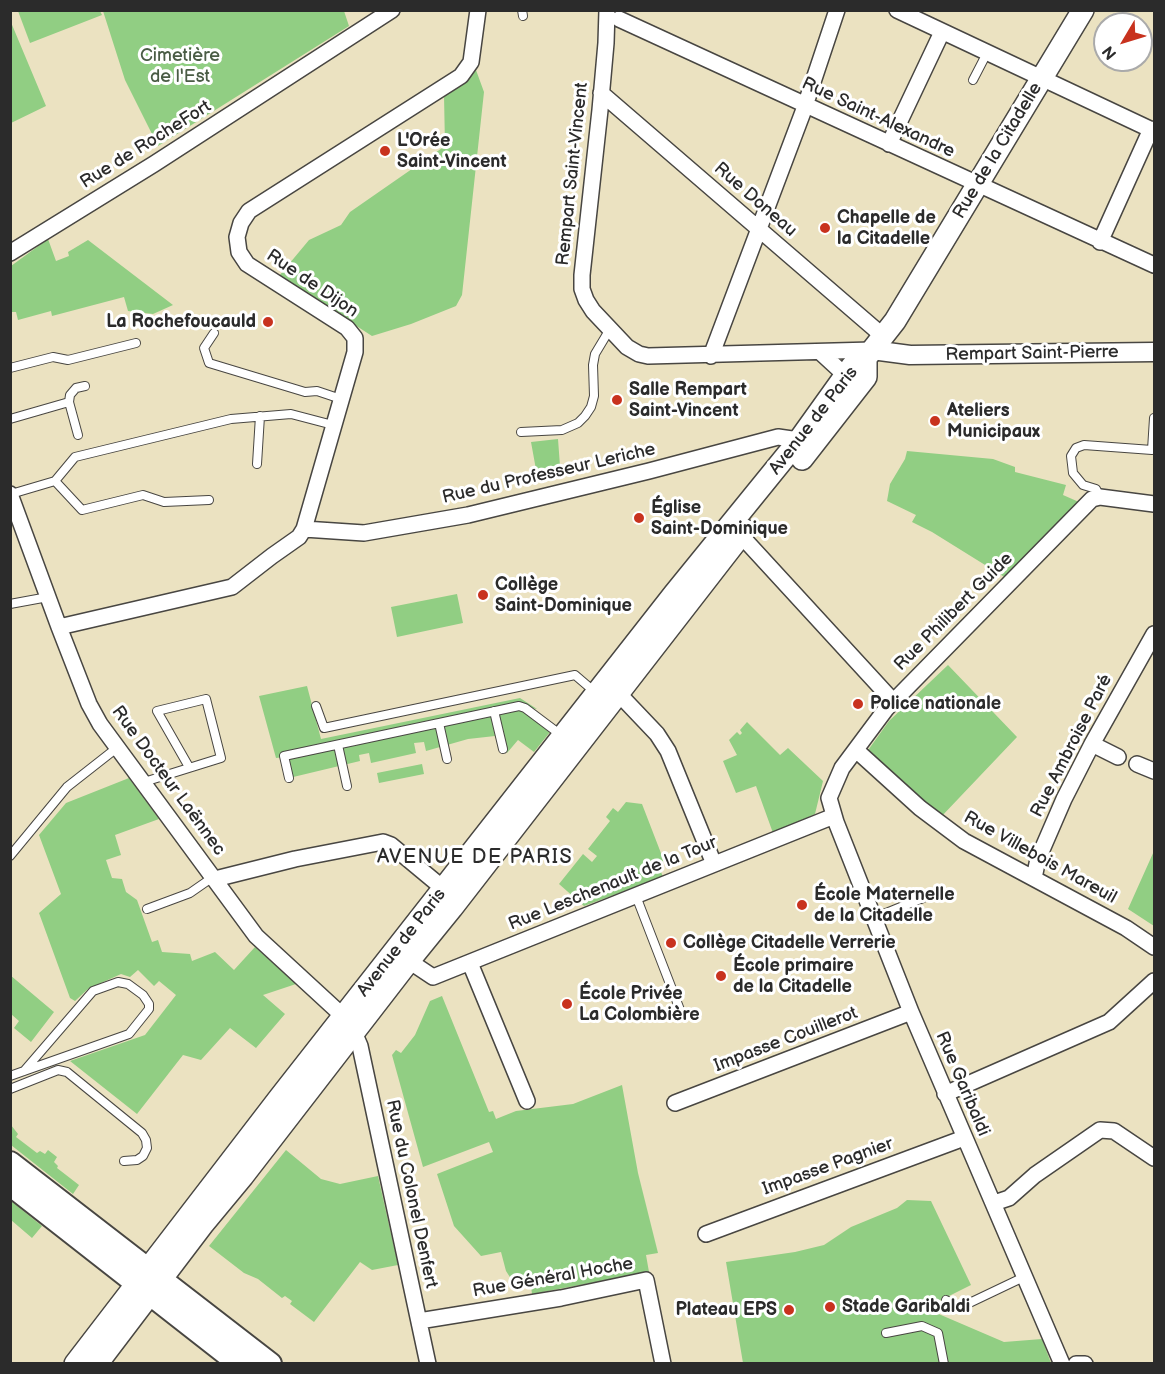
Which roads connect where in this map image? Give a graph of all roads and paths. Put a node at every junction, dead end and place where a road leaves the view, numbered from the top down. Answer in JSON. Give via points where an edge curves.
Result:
{"nodes":[{"id":1,"x":392,"y":10,"type":"edge"},
{"id":2,"x":478,"y":10,"type":"edge"},
{"id":3,"x":837,"y":10,"type":"edge"},
{"id":4,"x":897,"y":10,"type":"edge"},
{"id":5,"x":1083,"y":10,"type":"edge"},
{"id":6,"x":614,"y":17,"type":"edge"},
{"id":7,"x":942,"y":32,"type":"junction"},
{"id":8,"x":987,"y":52,"type":"junction"},
{"id":9,"x":1042,"y":78,"type":"junction"},
{"id":10,"x":973,"y":80,"type":"dead end"},
{"id":11,"x":601,"y":93,"type":"junction"},
{"id":12,"x":806,"y":105,"type":"junction"},
{"id":13,"x":1153,"y":130,"type":"edge"},
{"id":14,"x":889,"y":144,"type":"junction"},
{"id":15,"x":978,"y":185,"type":"junction"},
{"id":16,"x":758,"y":228,"type":"junction"},
{"id":17,"x":1100,"y":242,"type":"junction"},
{"id":18,"x":10,"y":253,"type":"edge"},
{"id":19,"x":1155,"y":265,"type":"edge"},
{"id":20,"x":610,"y":329,"type":"junction"},
{"id":21,"x":214,"y":333,"type":"dead end"},
{"id":22,"x":878,"y":342,"type":"junction"},
{"id":23,"x":136,"y":343,"type":"dead end"},
{"id":24,"x":820,"y":352,"type":"junction"},
{"id":25,"x":1155,"y":352,"type":"edge"},
{"id":26,"x":711,"y":356,"type":"junction"},
{"id":27,"x":910,"y":356,"type":"junction"},
{"id":28,"x":10,"y":368,"type":"edge"},
{"id":29,"x":845,"y":375,"type":"junction"},
{"id":30,"x":85,"y":386,"type":"dead end"},
{"id":31,"x":341,"y":399,"type":"junction"},
{"id":32,"x":69,"y":402,"type":"junction"},
{"id":33,"x":260,"y":416,"type":"junction"},
{"id":34,"x":1155,"y":418,"type":"edge"},
{"id":35,"x":10,"y":419,"type":"edge"},
{"id":36,"x":333,"y":425,"type":"junction"},
{"id":37,"x":521,"y":432,"type":"dead end"},
{"id":38,"x":78,"y":435,"type":"dead end"},
{"id":39,"x":799,"y":440,"type":"junction"},
{"id":40,"x":257,"y":464,"type":"dead end"},
{"id":41,"x":55,"y":481,"type":"junction"},
{"id":42,"x":11,"y":494,"type":"edge"},
{"id":43,"x":1100,"y":497,"type":"junction"},
{"id":44,"x":209,"y":500,"type":"dead end"},
{"id":45,"x":1155,"y":504,"type":"edge"},
{"id":46,"x":304,"y":529,"type":"junction"},
{"id":47,"x":736,"y":530,"type":"junction"},
{"id":48,"x":48,"y":597,"type":"junction"},
{"id":49,"x":10,"y":604,"type":"edge"},
{"id":50,"x":59,"y":627,"type":"junction"},
{"id":51,"x":1155,"y":634,"type":"edge"},
{"id":52,"x":608,"y":693,"type":"junction"},
{"id":53,"x":893,"y":701,"type":"junction"},
{"id":54,"x":316,"y":706,"type":"dead end"},
{"id":55,"x":494,"y":711,"type":"junction"},
{"id":56,"x":439,"y":723,"type":"junction"},
{"id":57,"x":564,"y":737,"type":"junction"},
{"id":58,"x":1092,"y":744,"type":"junction"},
{"id":59,"x":338,"y":745,"type":"junction"},
{"id":60,"x":118,"y":747,"type":"junction"},
{"id":61,"x":503,"y":749,"type":"dead end"},
{"id":62,"x":856,"y":750,"type":"junction"},
{"id":63,"x":1118,"y":757,"type":"dead end"},
{"id":64,"x":447,"y":759,"type":"dead end"},
{"id":65,"x":1137,"y":764,"type":"dead end"},
{"id":66,"x":189,"y":767,"type":"junction"},
{"id":67,"x":1155,"y":771,"type":"edge"},
{"id":68,"x":289,"y":778,"type":"dead end"},
{"id":69,"x":144,"y":782,"type":"junction"},
{"id":70,"x":347,"y":786,"type":"dead end"},
{"id":71,"x":834,"y":816,"type":"junction"},
{"id":72,"x":494,"y":855,"type":"junction"},
{"id":73,"x":10,"y":856,"type":"edge"},
{"id":74,"x":714,"y":864,"type":"junction"},
{"id":75,"x":214,"y":878,"type":"junction"},
{"id":76,"x":1034,"y":878,"type":"junction"},
{"id":77,"x":439,"y":896,"type":"junction"},
{"id":78,"x":636,"y":896,"type":"junction"},
{"id":79,"x":923,"y":898,"type":"dead end"},
{"id":80,"x":147,"y":909,"type":"dead end"},
{"id":81,"x":874,"y":918,"type":"junction"},
{"id":82,"x":1155,"y":947,"type":"edge"},
{"id":83,"x":409,"y":961,"type":"junction"},
{"id":84,"x":470,"y":963,"type":"junction"},
{"id":85,"x":1155,"y":981,"type":"edge"},
{"id":86,"x":911,"y":1012,"type":"junction"},
{"id":87,"x":682,"y":1015,"type":"dead end"},
{"id":88,"x":349,"y":1025,"type":"junction"},
{"id":89,"x":24,"y":1071,"type":"junction"},
{"id":90,"x":10,"y":1076,"type":"edge"},
{"id":91,"x":10,"y":1089,"type":"edge"},
{"id":92,"x":945,"y":1094,"type":"junction"},
{"id":93,"x":527,"y":1101,"type":"dead end"},
{"id":94,"x":675,"y":1103,"type":"dead end"},
{"id":95,"x":964,"y":1138,"type":"junction"},
{"id":96,"x":1155,"y":1158,"type":"edge"},
{"id":97,"x":124,"y":1161,"type":"dead end"},
{"id":98,"x":10,"y":1163,"type":"edge"},
{"id":99,"x":10,"y":1184,"type":"edge"},
{"id":100,"x":994,"y":1203,"type":"junction"},
{"id":101,"x":706,"y":1233,"type":"dead end"},
{"id":102,"x":1026,"y":1276,"type":"junction"},
{"id":103,"x":149,"y":1281,"type":"junction"},
{"id":104,"x":946,"y":1300,"type":"dead end"},
{"id":105,"x":419,"y":1321,"type":"junction"},
{"id":106,"x":886,"y":1333,"type":"dead end"},
{"id":107,"x":75,"y":1364,"type":"edge"},
{"id":108,"x":97,"y":1364,"type":"edge"},
{"id":109,"x":240,"y":1364,"type":"edge"},
{"id":110,"x":270,"y":1364,"type":"edge"},
{"id":111,"x":428,"y":1364,"type":"edge"},
{"id":112,"x":663,"y":1364,"type":"edge"},
{"id":113,"x":944,"y":1364,"type":"edge"},
{"id":114,"x":1062,"y":1364,"type":"edge"},
{"id":115,"x":1076,"y":1364,"type":"edge"},
{"id":116,"x":1084,"y":1364,"type":"edge"}],
"edges":[{"from":1,"to":18,"type":"street","name":"Rue de RocheFort"},
{"from":2,"to":31,"type":"street","name":"Rue de Dijon","via":[[471,62],[461,76],[249,211],[241,223],[237,237],[239,252],[247,264],[347,328],[355,338],[355,352]]},
{"from":3,"to":12,"type":"street"},
{"from":4,"to":7,"type":"street"},
{"from":5,"to":9,"type":"main road","name":"Rue de la Citadelle"},
{"from":6,"to":11,"type":"street","name":"Rempart Saint-Vincent"},
{"from":6,"to":12,"type":"street","name":"Rue Saint-Alexandre"},
{"from":7,"to":8,"type":"street"},
{"from":7,"to":14,"type":"street"},
{"from":8,"to":9,"type":"street"},
{"from":8,"to":10,"type":"lane"},
{"from":9,"to":13,"type":"street"},
{"from":9,"to":15,"type":"main road","name":"Rue de la Citadelle"},
{"from":11,"to":16,"type":"street","name":"Rue Doneau"},
{"from":11,"to":20,"type":"street","name":"Rempart Saint-Vincent","via":[[582,289],[586,300]]},
{"from":12,"to":14,"type":"street","name":"Rue Saint-Alexandre"},
{"from":12,"to":16,"type":"street"},
{"from":13,"to":17,"type":"street"},
{"from":14,"to":15,"type":"street","name":"Rue Saint-Alexandre"},
{"from":15,"to":17,"type":"street","name":"Rue Saint-Alexandre"},
{"from":15,"to":22,"type":"main road","name":"Rue de la Citadelle"},
{"from":16,"to":22,"type":"street","name":"Rue Doneau"},
{"from":16,"to":26,"type":"street"},
{"from":17,"to":19,"type":"street","name":"Rue Saint-Alexandre"},
{"from":20,"to":26,"type":"street","name":"Rempart Saint-Vincent","via":[[639,354]]},
{"from":20,"to":37,"type":"lane","via":[[595,354],[594,396],[585,416],[562,430]]},
{"from":21,"to":31,"type":"lane","via":[[204,348],[209,363]]},
{"from":22,"to":24,"type":"street","name":"Rempart Saint-Vincent"},
{"from":22,"to":27,"type":"street","name":"Rempart Saint-Pierre"},
{"from":22,"to":27,"type":"street","via":[[891,336],[902,352]]},
{"from":22,"to":29,"type":"main road","name":"Avenue de Paris"},
{"from":22,"to":47,"type":"main road","name":"Avenue de Paris","via":[[862,383]]},
{"from":23,"to":28,"type":"lane","via":[[68,360],[53,357]]},
{"from":24,"to":26,"type":"street","name":"Rempart Saint-Vincent"},
{"from":24,"to":29,"type":"street"},
{"from":25,"to":27,"type":"street","name":"Rempart Saint-Pierre"},
{"from":29,"to":39,"type":"main road","name":"Avenue de Paris"},
{"from":30,"to":32,"type":"lane","via":[[76,388]]},
{"from":31,"to":36,"type":"street","name":"Rue de Dijon"},
{"from":32,"to":35,"type":"lane"},
{"from":32,"to":38,"type":"lane"},
{"from":33,"to":36,"type":"lane","via":[[291,414]]},
{"from":33,"to":40,"type":"lane"},
{"from":33,"to":41,"type":"lane","via":[[231,419],[75,457]]},
{"from":34,"to":43,"type":"lane","via":[[1152,450],[1084,445],[1076,448],[1071,456],[1072,473],[1083,485],[1096,489]]},
{"from":36,"to":46,"type":"street","name":"Rue de Dijon"},
{"from":39,"to":46,"type":"street","name":"Rue du Professeur Leriche","via":[[778,437],[457,517],[364,533]]},
{"from":39,"to":47,"type":"main road","name":"Avenue de Paris"},
{"from":41,"to":42,"type":"lane"},
{"from":41,"to":44,"type":"lane","via":[[82,510],[143,495],[164,501]]},
{"from":42,"to":48,"type":"street","name":"Rue Docteur Laënnec"},
{"from":43,"to":45,"type":"street"},
{"from":43,"to":53,"type":"street","name":"Rue Philibert Guide","via":[[1083,507]]},
{"from":46,"to":50,"type":"street","via":[[299,537],[232,587]]},
{"from":47,"to":52,"type":"main road","name":"Avenue de Paris"},
{"from":47,"to":53,"type":"street"},
{"from":48,"to":49,"type":"lane"},
{"from":48,"to":50,"type":"street","name":"Rue Docteur Laënnec"},
{"from":50,"to":60,"type":"street","name":"Rue Docteur Laënnec","via":[[89,704]]},
{"from":51,"to":58,"type":"street","name":"Rue Ambroise Paré"},
{"from":52,"to":54,"type":"lane","via":[[575,675],[324,728]]},
{"from":52,"to":57,"type":"main road","name":"Avenue de Paris"},
{"from":52,"to":72,"type":"main road","name":"Avenue de Paris"},
{"from":52,"to":74,"type":"street","via":[[657,735],[668,751]]},
{"from":53,"to":62,"type":"street","name":"Rue Philibert Guide"},
{"from":55,"to":56,"type":"lane"},
{"from":55,"to":57,"type":"lane","via":[[525,708]]},
{"from":55,"to":61,"type":"lane"},
{"from":56,"to":59,"type":"lane"},
{"from":56,"to":64,"type":"lane"},
{"from":57,"to":77,"type":"main road","name":"Avenue de Paris"},
{"from":58,"to":63,"type":"street"},
{"from":58,"to":76,"type":"street","name":"Rue Ambroise Paré","via":[[1038,858]]},
{"from":59,"to":68,"type":"lane","via":[[284,756]]},
{"from":59,"to":70,"type":"lane"},
{"from":60,"to":69,"type":"street","name":"Rue Docteur Laënnec"},
{"from":60,"to":73,"type":"lane","via":[[67,786]]},
{"from":62,"to":71,"type":"street","name":"Rue Philibert Guide","via":[[838,775],[830,798]]},
{"from":62,"to":76,"type":"street","name":"Rue Villebois Mareuil","via":[[920,808],[964,841]]},
{"from":65,"to":67,"type":"street"},
{"from":66,"to":66,"type":"lane","via":[[157,711],[206,699],[221,758]]},
{"from":66,"to":69,"type":"lane"},
{"from":69,"to":75,"type":"street","name":"Rue Docteur Laënnec"},
{"from":71,"to":74,"type":"street","name":"Rue Leschenault de la Tour"},
{"from":71,"to":81,"type":"street","name":"Rue Garibaldi"},
{"from":72,"to":77,"type":"street","via":[[458,888]]},
{"from":72,"to":83,"type":"main road","name":"Avenue de Paris"},
{"from":74,"to":78,"type":"street","name":"Rue Leschenault de la Tour"},
{"from":75,"to":77,"type":"street","via":[[382,842],[391,845]]},
{"from":75,"to":80,"type":"lane","via":[[190,893]]},
{"from":75,"to":88,"type":"street","name":"Rue Docteur Laënnec","via":[[256,936]]},
{"from":76,"to":82,"type":"street","name":"Rue Villebois Mareuil"},
{"from":77,"to":83,"type":"street","via":[[407,951]]},
{"from":77,"to":88,"type":"main road","name":"Avenue de Paris","via":[[374,978]]},
{"from":78,"to":84,"type":"street","name":"Rue Leschenault de la Tour"},
{"from":78,"to":87,"type":"lane"},
{"from":79,"to":81,"type":"lane"},
{"from":81,"to":86,"type":"street","name":"Rue Garibaldi"},
{"from":83,"to":84,"type":"street","name":"Rue Leschenault de la Tour","via":[[433,977]]},
{"from":83,"to":88,"type":"main road","name":"Avenue de Paris"},
{"from":84,"to":93,"type":"street"},
{"from":85,"to":92,"type":"street","via":[[1108,1022]]},
{"from":86,"to":92,"type":"street","name":"Rue Garibaldi"},
{"from":86,"to":94,"type":"street","name":"Impasse Couillerot"},
{"from":88,"to":103,"type":"main road","name":"Avenue de Paris"},
{"from":88,"to":103,"type":"main road","name":"Avenue de Paris","via":[[314,1085]]},
{"from":88,"to":105,"type":"street","name":"Rue du Colonel Denfert","via":[[360,1046]]},
{"from":89,"to":89,"type":"lane","via":[[93,991],[118,982],[128,984],[150,1004],[129,1034]]},
{"from":89,"to":90,"type":"lane"},
{"from":91,"to":97,"type":"lane","via":[[58,1070],[67,1072],[142,1133],[147,1148],[143,1156]]},
{"from":92,"to":95,"type":"street","name":"Rue Garibaldi"},
{"from":95,"to":100,"type":"street","name":"Rue Garibaldi"},
{"from":95,"to":101,"type":"street","name":"Impasse Pagnier"},
{"from":96,"to":100,"type":"street","via":[[1114,1131],[1100,1130],[1009,1197]]},
{"from":98,"to":103,"type":"main road"},
{"from":99,"to":103,"type":"main road"},
{"from":100,"to":102,"type":"street","name":"Rue Garibaldi"},
{"from":102,"to":104,"type":"lane","via":[[961,1307]]},
{"from":102,"to":114,"type":"street","name":"Rue Garibaldi"},
{"from":103,"to":107,"type":"main road","name":"Avenue de Paris"},
{"from":103,"to":108,"type":"main road","name":"Avenue de Paris"},
{"from":103,"to":109,"type":"main road"},
{"from":103,"to":110,"type":"main road"},
{"from":105,"to":111,"type":"street","name":"Rue du Colonel Denfert"},
{"from":105,"to":112,"type":"street","name":"Rue Général Hoche","via":[[646,1280]]},
{"from":106,"to":113,"type":"lane","via":[[922,1326],[938,1333]]},
{"from":115,"to":116,"type":"street"}]}
